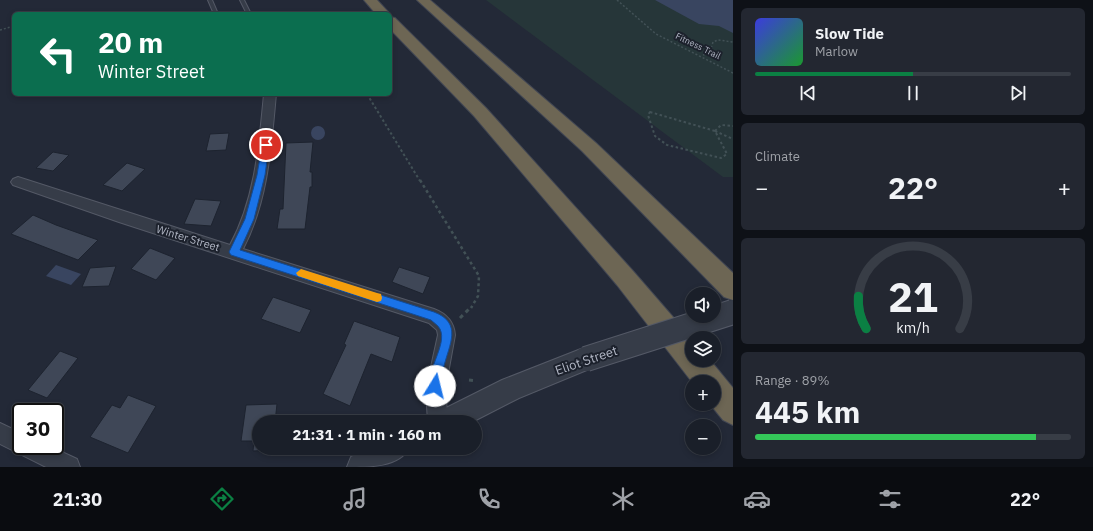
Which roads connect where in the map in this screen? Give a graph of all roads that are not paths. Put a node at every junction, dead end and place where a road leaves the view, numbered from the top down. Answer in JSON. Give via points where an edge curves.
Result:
{"nodes":[{"id":1,"x":210,"y":0,"type":"edge"},
{"id":2,"x":242,"y":0,"type":"edge"},
{"id":3,"x":370,"y":0,"type":"edge"},
{"id":4,"x":423,"y":0,"type":"edge"},
{"id":5,"x":215,"y":12,"type":"edge"},
{"id":6,"x":248,"y":12,"type":"edge"},
{"id":7,"x":381,"y":12,"type":"edge"},
{"id":8,"x":392,"y":23,"type":"edge"},
{"id":9,"x":270,"y":96,"type":"edge"},
{"id":10,"x":18,"y":182,"type":"dead end"},
{"id":11,"x":234,"y":252,"type":"junction"},
{"id":12,"x":733,"y":289,"type":"edge"},
{"id":13,"x":733,"y":312,"type":"edge"},
{"id":14,"x":704,"y":375,"type":"edge"},
{"id":15,"x":721,"y":395,"type":"edge"},
{"id":16,"x":733,"y":410,"type":"edge"},
{"id":17,"x":437,"y":415,"type":"edge"},
{"id":18,"x":459,"y":415,"type":"edge"},
{"id":19,"x":0,"y":433,"type":"edge"},
{"id":20,"x":12,"y":439,"type":"edge"},
{"id":21,"x":44,"y":455,"type":"edge"},
{"id":22,"x":383,"y":455,"type":"edge"},
{"id":23,"x":69,"y":467,"type":"edge"},
{"id":24,"x":361,"y":467,"type":"edge"}],
"edges":[{"from":1,"to":5,"type":"lane"},
{"from":2,"to":6,"type":"lane"},
{"from":3,"to":7,"type":"highway"},
{"from":4,"to":12,"type":"highway","via":[[589,147]]},
{"from":8,"to":14,"type":"highway","via":[[480,112],[625,278]]},
{"from":9,"to":11,"type":"street","via":[[261,175],[250,219]]},
{"from":10,"to":11,"type":"street","name":"Winter Street"},
{"from":11,"to":17,"type":"street","name":"Winter Street","via":[[425,313],[444,324],[447,332],[446,342],[435,386]]},
{"from":13,"to":18,"type":"street","name":"Eliot Street","bridge":true,"via":[[586,359],[511,389]]},
{"from":15,"to":16,"type":"highway"},
{"from":19,"to":20,"type":"street"},
{"from":21,"to":23,"type":"street"},
{"from":22,"to":24,"type":"street"}]}
